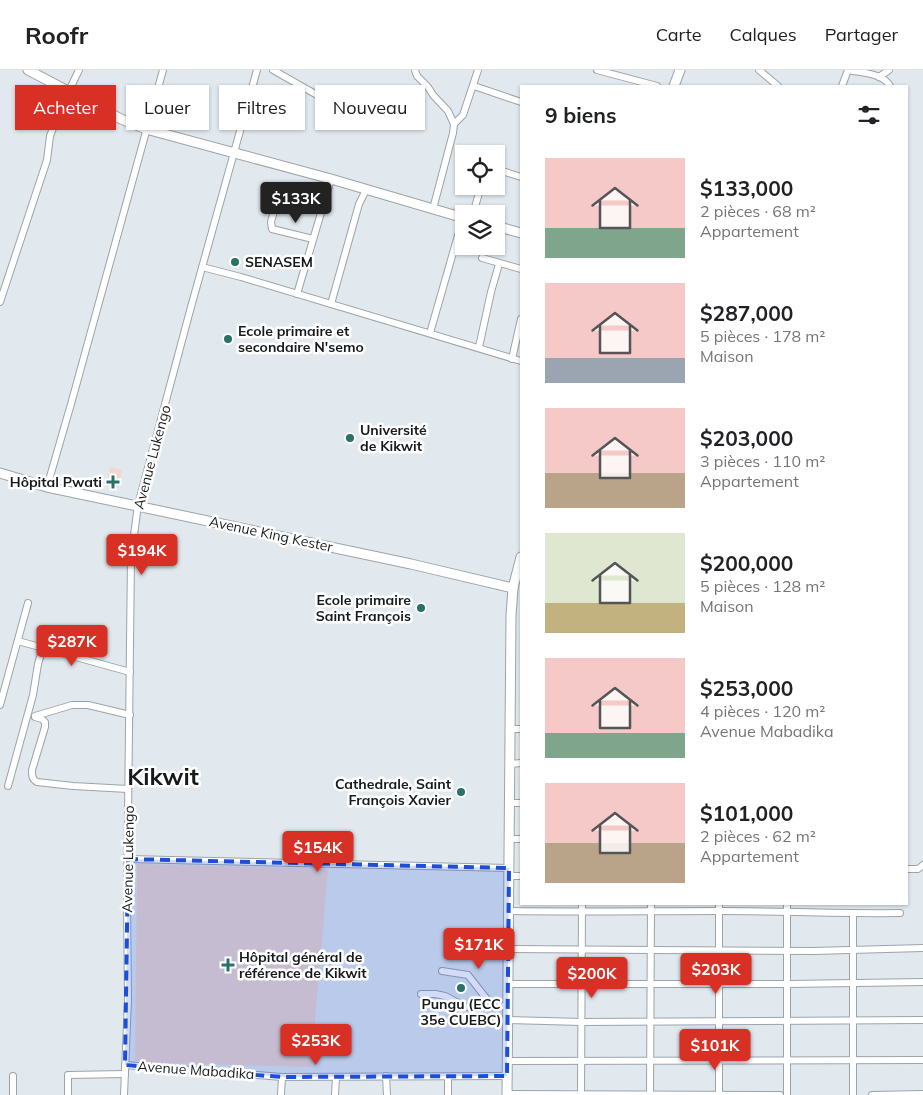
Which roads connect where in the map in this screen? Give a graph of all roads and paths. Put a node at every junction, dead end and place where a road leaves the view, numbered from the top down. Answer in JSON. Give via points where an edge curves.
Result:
{"nodes":[{"id":1,"x":28,"y":70,"type":"edge"},
{"id":2,"x":79,"y":70,"type":"edge"},
{"id":3,"x":163,"y":70,"type":"edge"},
{"id":4,"x":257,"y":70,"type":"edge"},
{"id":5,"x":272,"y":70,"type":"edge"},
{"id":6,"x":415,"y":70,"type":"edge"},
{"id":7,"x":478,"y":70,"type":"edge"},
{"id":8,"x":597,"y":70,"type":"edge"},
{"id":9,"x":680,"y":70,"type":"edge"},
{"id":10,"x":759,"y":70,"type":"edge"},
{"id":11,"x":848,"y":70,"type":"edge"},
{"id":12,"x":889,"y":70,"type":"edge"},
{"id":13,"x":879,"y":77,"type":"junction"},
{"id":14,"x":58,"y":85,"type":"edge"},
{"id":15,"x":72,"y":85,"type":"edge"},
{"id":16,"x":159,"y":85,"type":"edge"},
{"id":17,"x":653,"y":85,"type":"edge"},
{"id":18,"x":674,"y":85,"type":"edge"},
{"id":19,"x":777,"y":85,"type":"edge"},
{"id":20,"x":842,"y":85,"type":"edge"},
{"id":21,"x":890,"y":85,"type":"edge"},
{"id":22,"x":474,"y":86,"type":"junction"},
{"id":23,"x":315,"y":94,"type":"edge"},
{"id":24,"x":520,"y":102,"type":"edge"},
{"id":25,"x":454,"y":124,"type":"junction"},
{"id":26,"x":52,"y":130,"type":"edge"},
{"id":27,"x":146,"y":130,"type":"edge"},
{"id":28,"x":150,"y":130,"type":"edge"},
{"id":29,"x":233,"y":153,"type":"junction"},
{"id":30,"x":505,"y":172,"type":"edge"},
{"id":31,"x":520,"y":177,"type":"edge"},
{"id":32,"x":330,"y":179,"type":"junction"},
{"id":33,"x":366,"y":190,"type":"junction"},
{"id":34,"x":433,"y":209,"type":"junction"},
{"id":35,"x":274,"y":211,"type":"dead end"},
{"id":36,"x":455,"y":216,"type":"edge"},
{"id":37,"x":505,"y":229,"type":"edge"},
{"id":38,"x":520,"y":233,"type":"edge"},
{"id":39,"x":314,"y":239,"type":"junction"},
{"id":40,"x":455,"y":246,"type":"edge"},
{"id":41,"x":482,"y":258,"type":"dead end"},
{"id":42,"x":500,"y":264,"type":"junction"},
{"id":43,"x":202,"y":267,"type":"junction"},
{"id":44,"x":520,"y":269,"type":"edge"},
{"id":45,"x":297,"y":294,"type":"junction"},
{"id":46,"x":0,"y":302,"type":"edge"},
{"id":47,"x":330,"y":304,"type":"junction"},
{"id":48,"x":520,"y":323,"type":"edge"},
{"id":49,"x":430,"y":333,"type":"junction"},
{"id":50,"x":479,"y":347,"type":"junction"},
{"id":51,"x":512,"y":359,"type":"junction"},
{"id":52,"x":520,"y":361,"type":"edge"},
{"id":53,"x":0,"y":474,"type":"edge"},
{"id":54,"x":47,"y":486,"type":"junction"},
{"id":55,"x":138,"y":505,"type":"junction"},
{"id":56,"x":520,"y":561,"type":"edge"},
{"id":57,"x":514,"y":588,"type":"junction"},
{"id":58,"x":28,"y":603,"type":"dead end"},
{"id":59,"x":18,"y":641,"type":"junction"},
{"id":60,"x":43,"y":647,"type":"junction"},
{"id":61,"x":130,"y":672,"type":"junction"},
{"id":62,"x":3,"y":686,"type":"edge"},
{"id":63,"x":0,"y":705,"type":"edge"},
{"id":64,"x":130,"y":715,"type":"junction"},
{"id":65,"x":35,"y":717,"type":"junction"},
{"id":66,"x":27,"y":718,"type":"junction"},
{"id":67,"x":510,"y":729,"type":"junction"},
{"id":68,"x":520,"y":729,"type":"edge"},
{"id":69,"x":520,"y":763,"type":"edge"},
{"id":70,"x":510,"y":764,"type":"junction"},
{"id":71,"x":8,"y":786,"type":"dead end"},
{"id":72,"x":128,"y":789,"type":"junction"},
{"id":73,"x":510,"y":803,"type":"junction"},
{"id":74,"x":520,"y":803,"type":"edge"},
{"id":75,"x":509,"y":839,"type":"junction"},
{"id":76,"x":520,"y":839,"type":"edge"},
{"id":77,"x":128,"y":859,"type":"junction"},
{"id":78,"x":923,"y":865,"type":"edge"},
{"id":79,"x":908,"y":869,"type":"edge"},
{"id":80,"x":509,"y":872,"type":"junction"},
{"id":81,"x":520,"y":876,"type":"edge"},
{"id":82,"x":582,"y":905,"type":"edge"},
{"id":83,"x":651,"y":905,"type":"edge"},
{"id":84,"x":787,"y":905,"type":"edge"},
{"id":85,"x":719,"y":907,"type":"edge"},
{"id":86,"x":509,"y":911,"type":"junction"},
{"id":87,"x":650,"y":911,"type":"junction"},
{"id":88,"x":582,"y":912,"type":"junction"},
{"id":89,"x":787,"y":912,"type":"junction"},
{"id":90,"x":900,"y":913,"type":"dead end"},
{"id":91,"x":853,"y":914,"type":"junction"},
{"id":92,"x":923,"y":948,"type":"edge"},
{"id":93,"x":508,"y":950,"type":"junction"},
{"id":94,"x":582,"y":950,"type":"junction"},
{"id":95,"x":650,"y":950,"type":"junction"},
{"id":96,"x":719,"y":950,"type":"junction"},
{"id":97,"x":787,"y":950,"type":"junction"},
{"id":98,"x":852,"y":950,"type":"junction"},
{"id":99,"x":442,"y":972,"type":"dead end"},
{"id":100,"x":923,"y":982,"type":"edge"},
{"id":101,"x":853,"y":983,"type":"junction"},
{"id":102,"x":508,"y":984,"type":"junction"},
{"id":103,"x":582,"y":984,"type":"junction"},
{"id":104,"x":650,"y":984,"type":"junction"},
{"id":105,"x":719,"y":984,"type":"junction"},
{"id":106,"x":788,"y":984,"type":"junction"},
{"id":107,"x":421,"y":994,"type":"dead end"},
{"id":108,"x":508,"y":1006,"type":"junction"},
{"id":109,"x":493,"y":1007,"type":"junction"},
{"id":110,"x":508,"y":1020,"type":"junction"},
{"id":111,"x":923,"y":1020,"type":"edge"},
{"id":112,"x":853,"y":1021,"type":"junction"},
{"id":113,"x":582,"y":1022,"type":"junction"},
{"id":114,"x":650,"y":1022,"type":"junction"},
{"id":115,"x":718,"y":1022,"type":"junction"},
{"id":116,"x":788,"y":1022,"type":"junction"},
{"id":117,"x":718,"y":1060,"type":"junction"},
{"id":118,"x":923,"y":1060,"type":"edge"},
{"id":119,"x":507,"y":1061,"type":"junction"},
{"id":120,"x":581,"y":1061,"type":"junction"},
{"id":121,"x":650,"y":1061,"type":"junction"},
{"id":122,"x":788,"y":1061,"type":"junction"},
{"id":123,"x":853,"y":1061,"type":"junction"},
{"id":124,"x":125,"y":1065,"type":"junction"},
{"id":125,"x":125,"y":1074,"type":"junction"},
{"id":126,"x":13,"y":1076,"type":"dead end"},
{"id":127,"x":282,"y":1076,"type":"junction"},
{"id":128,"x":386,"y":1076,"type":"junction"},
{"id":129,"x":507,"y":1076,"type":"junction"},
{"id":130,"x":336,"y":1077,"type":"junction"},
{"id":131,"x":448,"y":1077,"type":"junction"},
{"id":132,"x":125,"y":1094,"type":"edge"},
{"id":133,"x":719,"y":1094,"type":"edge"},
{"id":134,"x":923,"y":1094,"type":"edge"},
{"id":135,"x":13,"y":1095,"type":"edge"},
{"id":136,"x":68,"y":1095,"type":"edge"},
{"id":137,"x":282,"y":1095,"type":"edge"},
{"id":138,"x":335,"y":1095,"type":"edge"},
{"id":139,"x":387,"y":1095,"type":"edge"},
{"id":140,"x":448,"y":1095,"type":"edge"},
{"id":141,"x":507,"y":1095,"type":"edge"},
{"id":142,"x":581,"y":1095,"type":"edge"},
{"id":143,"x":650,"y":1095,"type":"edge"},
{"id":144,"x":780,"y":1095,"type":"edge"},
{"id":145,"x":787,"y":1095,"type":"edge"},
{"id":146,"x":853,"y":1095,"type":"edge"},
{"id":147,"x":872,"y":1095,"type":"edge"}],
"edges":[{"from":1,"to":14,"type":"street"},
{"from":2,"to":15,"type":"street"},
{"from":3,"to":16,"type":"street"},
{"from":4,"to":29,"type":"street","name":"Avenue Lukengo"},
{"from":5,"to":23,"type":"street"},
{"from":6,"to":25,"type":"street","via":[[448,111]]},
{"from":7,"to":22,"type":"street"},
{"from":8,"to":17,"type":"street"},
{"from":9,"to":18,"type":"street"},
{"from":10,"to":19,"type":"street"},
{"from":11,"to":13,"type":"street"},
{"from":11,"to":20,"type":"street"},
{"from":12,"to":13,"type":"street"},
{"from":13,"to":21,"type":"street"},
{"from":22,"to":24,"type":"street"},
{"from":22,"to":25,"type":"street","via":[[463,115]]},
{"from":25,"to":34,"type":"street"},
{"from":26,"to":46,"type":"street","via":[[47,160]]},
{"from":27,"to":54,"type":"street"},
{"from":28,"to":29,"type":"street"},
{"from":29,"to":32,"type":"street"},
{"from":29,"to":43,"type":"street","name":"Avenue Lukengo"},
{"from":30,"to":31,"type":"street"},
{"from":32,"to":33,"type":"street"},
{"from":32,"to":39,"type":"street"},
{"from":33,"to":34,"type":"street"},
{"from":33,"to":47,"type":"street"},
{"from":34,"to":36,"type":"street"},
{"from":35,"to":39,"type":"street","via":[[272,228]]},
{"from":37,"to":38,"type":"street"},
{"from":39,"to":45,"type":"street"},
{"from":40,"to":49,"type":"street"},
{"from":41,"to":42,"type":"street"},
{"from":42,"to":44,"type":"street"},
{"from":42,"to":50,"type":"street"},
{"from":43,"to":45,"type":"street"},
{"from":43,"to":55,"type":"street","name":"Avenue Lukengo"},
{"from":45,"to":47,"type":"street"},
{"from":47,"to":49,"type":"street"},
{"from":48,"to":51,"type":"street"},
{"from":49,"to":50,"type":"street"},
{"from":50,"to":51,"type":"street"},
{"from":51,"to":52,"type":"street"},
{"from":53,"to":54,"type":"street","name":"Avenue King Kester"},
{"from":54,"to":55,"type":"street","name":"Avenue King Kester"},
{"from":55,"to":57,"type":"street","name":"Avenue King Kester"},
{"from":55,"to":61,"type":"street","name":"Avenue Lukengo","via":[[131,558]]},
{"from":56,"to":57,"type":"street"},
{"from":57,"to":67,"type":"street"},
{"from":58,"to":59,"type":"street"},
{"from":59,"to":60,"type":"street"},
{"from":59,"to":62,"type":"street"},
{"from":60,"to":61,"type":"street"},
{"from":60,"to":66,"type":"street"},
{"from":61,"to":64,"type":"street","name":"Avenue Lukengo"},
{"from":62,"to":63,"type":"street"},
{"from":64,"to":65,"type":"street","via":[[88,705],[72,705]]},
{"from":64,"to":72,"type":"street","name":"Avenue Lukengo"},
{"from":65,"to":66,"type":"street"},
{"from":65,"to":72,"type":"street","via":[[42,719],[45,727],[32,770],[34,780]]},
{"from":66,"to":71,"type":"street"},
{"from":67,"to":68,"type":"street"},
{"from":67,"to":70,"type":"street"},
{"from":69,"to":70,"type":"street"},
{"from":70,"to":73,"type":"street"},
{"from":72,"to":77,"type":"street","name":"Avenue Lukengo"},
{"from":73,"to":74,"type":"street"},
{"from":73,"to":75,"type":"street"},
{"from":75,"to":76,"type":"street"},
{"from":75,"to":80,"type":"street"},
{"from":77,"to":80,"type":"street"},
{"from":77,"to":124,"type":"street","name":"Avenue Lukengo"},
{"from":78,"to":79,"type":"street","via":[[918,870]]},
{"from":80,"to":81,"type":"street"},
{"from":80,"to":86,"type":"street"},
{"from":82,"to":88,"type":"street"},
{"from":83,"to":87,"type":"street"},
{"from":84,"to":89,"type":"street"},
{"from":85,"to":87,"type":"street"},
{"from":85,"to":89,"type":"street"},
{"from":85,"to":96,"type":"street"},
{"from":86,"to":88,"type":"street"},
{"from":86,"to":93,"type":"street"},
{"from":87,"to":88,"type":"street"},
{"from":87,"to":95,"type":"street"},
{"from":88,"to":94,"type":"street"},
{"from":89,"to":91,"type":"street"},
{"from":89,"to":97,"type":"street"},
{"from":90,"to":91,"type":"street"},
{"from":91,"to":98,"type":"street"},
{"from":92,"to":98,"type":"street"},
{"from":93,"to":94,"type":"street"},
{"from":93,"to":102,"type":"street"},
{"from":94,"to":95,"type":"street"},
{"from":94,"to":103,"type":"street"},
{"from":95,"to":96,"type":"street"},
{"from":95,"to":104,"type":"street"},
{"from":96,"to":97,"type":"street"},
{"from":96,"to":105,"type":"street"},
{"from":97,"to":98,"type":"street"},
{"from":97,"to":106,"type":"street"},
{"from":98,"to":101,"type":"street"},
{"from":99,"to":109,"type":"street","via":[[468,975]]},
{"from":100,"to":101,"type":"street"},
{"from":101,"to":106,"type":"street"},
{"from":101,"to":112,"type":"street"},
{"from":102,"to":103,"type":"street"},
{"from":102,"to":108,"type":"street"},
{"from":103,"to":104,"type":"street"},
{"from":103,"to":113,"type":"street"},
{"from":104,"to":105,"type":"street"},
{"from":104,"to":114,"type":"street"},
{"from":105,"to":106,"type":"street"},
{"from":105,"to":115,"type":"street"},
{"from":106,"to":116,"type":"street"},
{"from":107,"to":109,"type":"street","via":[[445,996],[466,1007]]},
{"from":108,"to":109,"type":"street"},
{"from":108,"to":110,"type":"street"},
{"from":110,"to":113,"type":"street"},
{"from":110,"to":119,"type":"street"},
{"from":111,"to":112,"type":"street"},
{"from":112,"to":116,"type":"street"},
{"from":112,"to":123,"type":"street"},
{"from":113,"to":114,"type":"street"},
{"from":113,"to":120,"type":"street"},
{"from":114,"to":115,"type":"street"},
{"from":114,"to":121,"type":"street"},
{"from":115,"to":116,"type":"street"},
{"from":115,"to":117,"type":"street"},
{"from":116,"to":122,"type":"street"},
{"from":117,"to":121,"type":"street"},
{"from":117,"to":122,"type":"street"},
{"from":117,"to":133,"type":"street"},
{"from":118,"to":123,"type":"street"},
{"from":119,"to":120,"type":"street"},
{"from":119,"to":129,"type":"street"},
{"from":120,"to":121,"type":"street"},
{"from":120,"to":142,"type":"street"},
{"from":121,"to":143,"type":"street"},
{"from":122,"to":123,"type":"street"},
{"from":122,"to":145,"type":"street"},
{"from":123,"to":146,"type":"street"},
{"from":124,"to":125,"type":"street","name":"Avenue Lukengo"},
{"from":124,"to":127,"type":"street","name":"Avenue Mabadika"},
{"from":125,"to":132,"type":"street","name":"Avenue Lukengo"},
{"from":125,"to":136,"type":"street","via":[[68,1075]]},
{"from":126,"to":135,"type":"street"},
{"from":127,"to":130,"type":"street","name":"Avenue Mabadika"},
{"from":127,"to":137,"type":"street"},
{"from":128,"to":130,"type":"street","name":"Avenue Mabadika"},
{"from":128,"to":131,"type":"street","name":"Avenue Mabadika"},
{"from":128,"to":139,"type":"street"},
{"from":129,"to":131,"type":"street","name":"Avenue Mabadika"},
{"from":129,"to":141,"type":"street"},
{"from":130,"to":138,"type":"street"},
{"from":131,"to":140,"type":"street"},
{"from":133,"to":143,"type":"street"},
{"from":133,"to":144,"type":"street"},
{"from":134,"to":147,"type":"street"},
{"from":141,"to":142,"type":"street"},
{"from":142,"to":143,"type":"street"}]}
